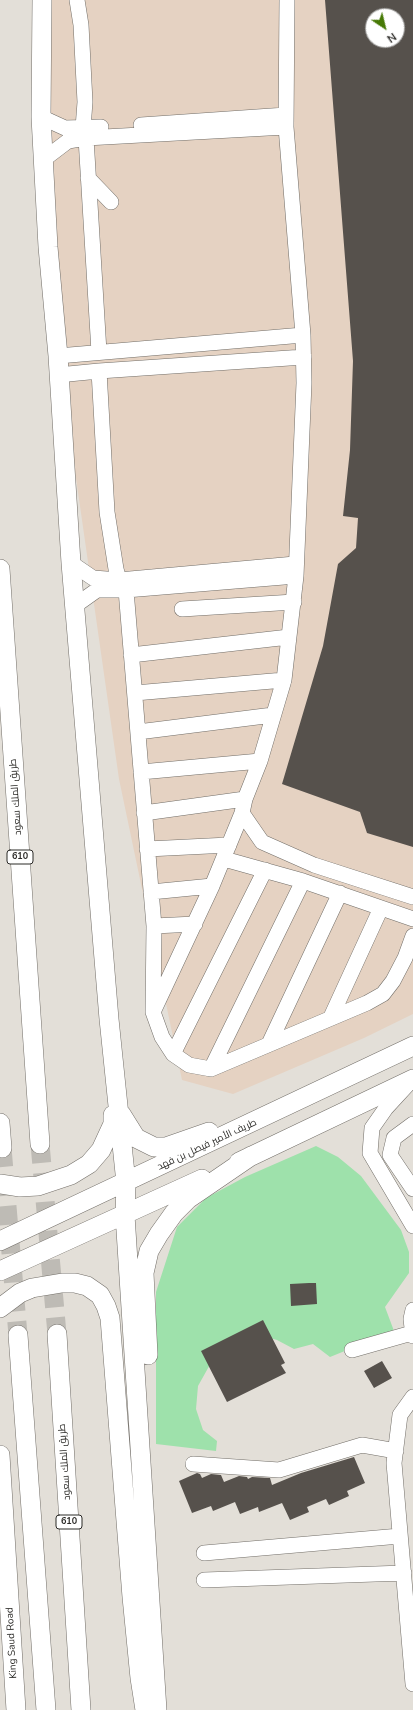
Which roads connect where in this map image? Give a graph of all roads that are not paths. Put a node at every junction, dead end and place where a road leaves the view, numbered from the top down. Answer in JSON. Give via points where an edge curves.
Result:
{"nodes":[{"id":1,"x":42,"y":0,"type":"edge"},
{"id":2,"x":77,"y":0,"type":"edge"},
{"id":3,"x":287,"y":0,"type":"edge"},
{"id":4,"x":41,"y":117,"type":"junction"},
{"id":5,"x":286,"y":121,"type":"junction"},
{"id":6,"x":84,"y":133,"type":"junction"},
{"id":7,"x":43,"y":160,"type":"junction"},
{"id":8,"x":88,"y":178,"type":"junction"},
{"id":9,"x":111,"y":202,"type":"dead end"},
{"id":10,"x":303,"y":335,"type":"junction"},
{"id":11,"x":99,"y":352,"type":"junction"},
{"id":12,"x":58,"y":356,"type":"junction"},
{"id":13,"x":304,"y":357,"type":"junction"},
{"id":14,"x":98,"y":370,"type":"junction"},
{"id":15,"x":58,"y":375,"type":"junction"},
{"id":16,"x":71,"y":563,"type":"junction"},
{"id":17,"x":0,"y":569,"type":"edge"},
{"id":18,"x":296,"y":570,"type":"junction"},
{"id":19,"x":123,"y":585,"type":"junction"},
{"id":20,"x":294,"y":602,"type":"junction"},
{"id":21,"x":76,"y":606,"type":"junction"},
{"id":22,"x":182,"y":609,"type":"dead end"},
{"id":23,"x":289,"y":637,"type":"junction"},
{"id":24,"x":132,"y":655,"type":"junction"},
{"id":25,"x":284,"y":680,"type":"junction"},
{"id":26,"x":135,"y":693,"type":"junction"},
{"id":27,"x":273,"y":715,"type":"junction"},
{"id":28,"x":138,"y":732,"type":"junction"},
{"id":29,"x":260,"y":761,"type":"junction"},
{"id":30,"x":141,"y":772,"type":"junction"},
{"id":31,"x":244,"y":806,"type":"junction"},
{"id":32,"x":144,"y":813,"type":"junction"},
{"id":33,"x":229,"y":845,"type":"junction"},
{"id":34,"x":147,"y":849,"type":"junction"},
{"id":35,"x":224,"y":859,"type":"junction"},
{"id":36,"x":265,"y":870,"type":"junction"},
{"id":37,"x":303,"y":881,"type":"junction"},
{"id":38,"x":212,"y":886,"type":"junction"},
{"id":39,"x":151,"y":892,"type":"junction"},
{"id":40,"x":340,"y":894,"type":"junction"},
{"id":41,"x":413,"y":898,"type":"edge"},
{"id":42,"x":381,"y":908,"type":"junction"},
{"id":43,"x":413,"y":919,"type":"edge"},
{"id":44,"x":195,"y":924,"type":"junction"},
{"id":45,"x":154,"y":926,"type":"junction"},
{"id":46,"x":413,"y":936,"type":"edge"},
{"id":47,"x":153,"y":1012,"type":"junction"},
{"id":48,"x":331,"y":1017,"type":"junction"},
{"id":49,"x":269,"y":1044,"type":"junction"},
{"id":50,"x":413,"y":1046,"type":"edge"},
{"id":51,"x":173,"y":1054,"type":"junction"},
{"id":52,"x":210,"y":1069,"type":"junction"},
{"id":53,"x":114,"y":1075,"type":"junction"},
{"id":54,"x":413,"y":1079,"type":"edge"},
{"id":55,"x":296,"y":1103,"type":"junction"},
{"id":56,"x":118,"y":1104,"type":"junction"},
{"id":57,"x":0,"y":1123,"type":"edge"},
{"id":58,"x":413,"y":1124,"type":"edge"},
{"id":59,"x":40,"y":1144,"type":"tunnel mouth"},
{"id":60,"x":2,"y":1148,"type":"dead end"},
{"id":61,"x":251,"y":1156,"type":"junction"},
{"id":62,"x":126,"y":1183,"type":"junction"},
{"id":63,"x":0,"y":1184,"type":"edge"},
{"id":64,"x":413,"y":1189,"type":"edge"},
{"id":65,"x":126,"y":1215,"type":"junction"},
{"id":66,"x":413,"y":1226,"type":"edge"},
{"id":67,"x":0,"y":1241,"type":"edge"},
{"id":68,"x":0,"y":1271,"type":"edge"},
{"id":69,"x":0,"y":1308,"type":"edge"},
{"id":70,"x":413,"y":1310,"type":"edge"},
{"id":71,"x":57,"y":1334,"type":"tunnel mouth"},
{"id":72,"x":412,"y":1334,"type":"edge"},
{"id":73,"x":18,"y":1335,"type":"tunnel mouth"},
{"id":74,"x":352,"y":1350,"type":"dead end"},
{"id":75,"x":413,"y":1397,"type":"edge"},
{"id":76,"x":396,"y":1452,"type":"junction"},
{"id":77,"x":0,"y":1464,"type":"edge"},
{"id":78,"x":193,"y":1464,"type":"dead end"},
{"id":79,"x":400,"y":1536,"type":"junction"},
{"id":80,"x":204,"y":1553,"type":"dead end"},
{"id":81,"x":404,"y":1573,"type":"junction"},
{"id":82,"x":204,"y":1580,"type":"dead end"},
{"id":83,"x":413,"y":1680,"type":"edge"},
{"id":84,"x":413,"y":1684,"type":"edge"},
{"id":85,"x":16,"y":1710,"type":"edge"},
{"id":86,"x":46,"y":1710,"type":"edge"},
{"id":87,"x":81,"y":1710,"type":"edge"},
{"id":88,"x":145,"y":1710,"type":"edge"},
{"id":89,"x":157,"y":1710,"type":"edge"}],
"edges":[{"from":1,"to":4,"type":"main road"},
{"from":2,"to":6,"type":"street","via":[[81,25]]},
{"from":3,"to":5,"type":"street"},
{"from":4,"to":6,"type":"street"},
{"from":4,"to":7,"type":"main road"},
{"from":5,"to":6,"type":"street"},
{"from":5,"to":10,"type":"street"},
{"from":6,"to":7,"type":"street","via":[[68,141]]},
{"from":6,"to":8,"type":"street"},
{"from":7,"to":12,"type":"main road"},
{"from":8,"to":9,"type":"street"},
{"from":8,"to":11,"type":"street"},
{"from":10,"to":11,"type":"street"},
{"from":10,"to":13,"type":"street"},
{"from":11,"to":12,"type":"street"},
{"from":12,"to":15,"type":"main road"},
{"from":13,"to":14,"type":"street"},
{"from":13,"to":18,"type":"street"},
{"from":14,"to":15,"type":"street"},
{"from":14,"to":19,"type":"street","via":[[107,512],[112,551]]},
{"from":15,"to":16,"type":"main road"},
{"from":16,"to":19,"type":"street","via":[[93,578]]},
{"from":16,"to":21,"type":"main road"},
{"from":17,"to":59,"type":"main road","name":"طريق الملك سعود","number":"610"},
{"from":18,"to":19,"type":"street"},
{"from":18,"to":20,"type":"street"},
{"from":19,"to":21,"type":"street","via":[[97,590]]},
{"from":19,"to":24,"type":"street"},
{"from":20,"to":22,"type":"street"},
{"from":20,"to":23,"type":"street"},
{"from":21,"to":53,"type":"main road"},
{"from":23,"to":24,"type":"street"},
{"from":23,"to":25,"type":"street"},
{"from":24,"to":26,"type":"street"},
{"from":25,"to":26,"type":"street"},
{"from":25,"to":27,"type":"street"},
{"from":26,"to":28,"type":"street"},
{"from":27,"to":28,"type":"street"},
{"from":27,"to":29,"type":"street"},
{"from":28,"to":30,"type":"street"},
{"from":29,"to":30,"type":"street"},
{"from":29,"to":31,"type":"street"},
{"from":30,"to":32,"type":"street"},
{"from":31,"to":32,"type":"street"},
{"from":31,"to":33,"type":"street"},
{"from":31,"to":41,"type":"street","via":[[262,842],[314,865]]},
{"from":32,"to":34,"type":"street"},
{"from":33,"to":34,"type":"street"},
{"from":33,"to":35,"type":"street"},
{"from":34,"to":39,"type":"street"},
{"from":35,"to":36,"type":"street"},
{"from":35,"to":38,"type":"street"},
{"from":36,"to":37,"type":"street"},
{"from":36,"to":51,"type":"street"},
{"from":37,"to":40,"type":"street"},
{"from":37,"to":52,"type":"street"},
{"from":38,"to":39,"type":"street"},
{"from":38,"to":44,"type":"street"},
{"from":39,"to":45,"type":"street"},
{"from":40,"to":42,"type":"street"},
{"from":40,"to":49,"type":"street"},
{"from":42,"to":43,"type":"street"},
{"from":42,"to":48,"type":"street"},
{"from":44,"to":45,"type":"street"},
{"from":44,"to":47,"type":"street"},
{"from":45,"to":47,"type":"street"},
{"from":46,"to":48,"type":"street","via":[[396,975],[383,994]]},
{"from":47,"to":51,"type":"street","via":[[162,1037]]},
{"from":48,"to":49,"type":"street"},
{"from":49,"to":52,"type":"street"},
{"from":50,"to":55,"type":"main road","name":"طريف الأمير فيصل بن فهد"},
{"from":51,"to":52,"type":"street","via":[[189,1065]]},
{"from":53,"to":56,"type":"main road"},
{"from":53,"to":63,"type":"main road","via":[[113,1124],[101,1150],[89,1164],[71,1175],[38,1186]]},
{"from":54,"to":61,"type":"main road"},
{"from":54,"to":66,"type":"street","via":[[386,1108],[372,1128],[370,1153]]},
{"from":55,"to":56,"type":"main road","via":[[166,1147],[154,1147],[136,1138],[124,1121]]},
{"from":55,"to":62,"type":"main road","name":"طريف الأمير فيصل بن فهد"},
{"from":56,"to":62,"type":"main road"},
{"from":57,"to":60,"type":"main road"},
{"from":58,"to":64,"type":"street","via":[[394,1138],[390,1155]]},
{"from":61,"to":65,"type":"main road"},
{"from":61,"to":89,"type":"main road","via":[[188,1199],[174,1213],[149,1251],[144,1273],[160,1578]]},
{"from":62,"to":65,"type":"main road"},
{"from":62,"to":67,"type":"main road","name":"طريف الأمير فيصل بن فهد"},
{"from":65,"to":68,"type":"main road"},
{"from":65,"to":89,"type":"main road"},
{"from":69,"to":88,"type":"main road","via":[[20,1293],[32,1288],[62,1283],[87,1286],[100,1295],[106,1306],[110,1318],[132,1604]]},
{"from":70,"to":72,"type":"street"},
{"from":71,"to":87,"type":"main road","name":"طريق الملك سعود","number":"610"},
{"from":72,"to":74,"type":"street"},
{"from":73,"to":86,"type":"main road"},
{"from":75,"to":76,"type":"street","via":[[400,1415]]},
{"from":76,"to":78,"type":"street","via":[[362,1446],[279,1470]]},
{"from":76,"to":79,"type":"street","via":[[394,1463]]},
{"from":77,"to":85,"type":"main road","name":"King Saud Road"},
{"from":79,"to":80,"type":"street"},
{"from":79,"to":81,"type":"street"},
{"from":81,"to":82,"type":"street"},
{"from":81,"to":83,"type":"street"},
{"from":83,"to":84,"type":"street"}]}
